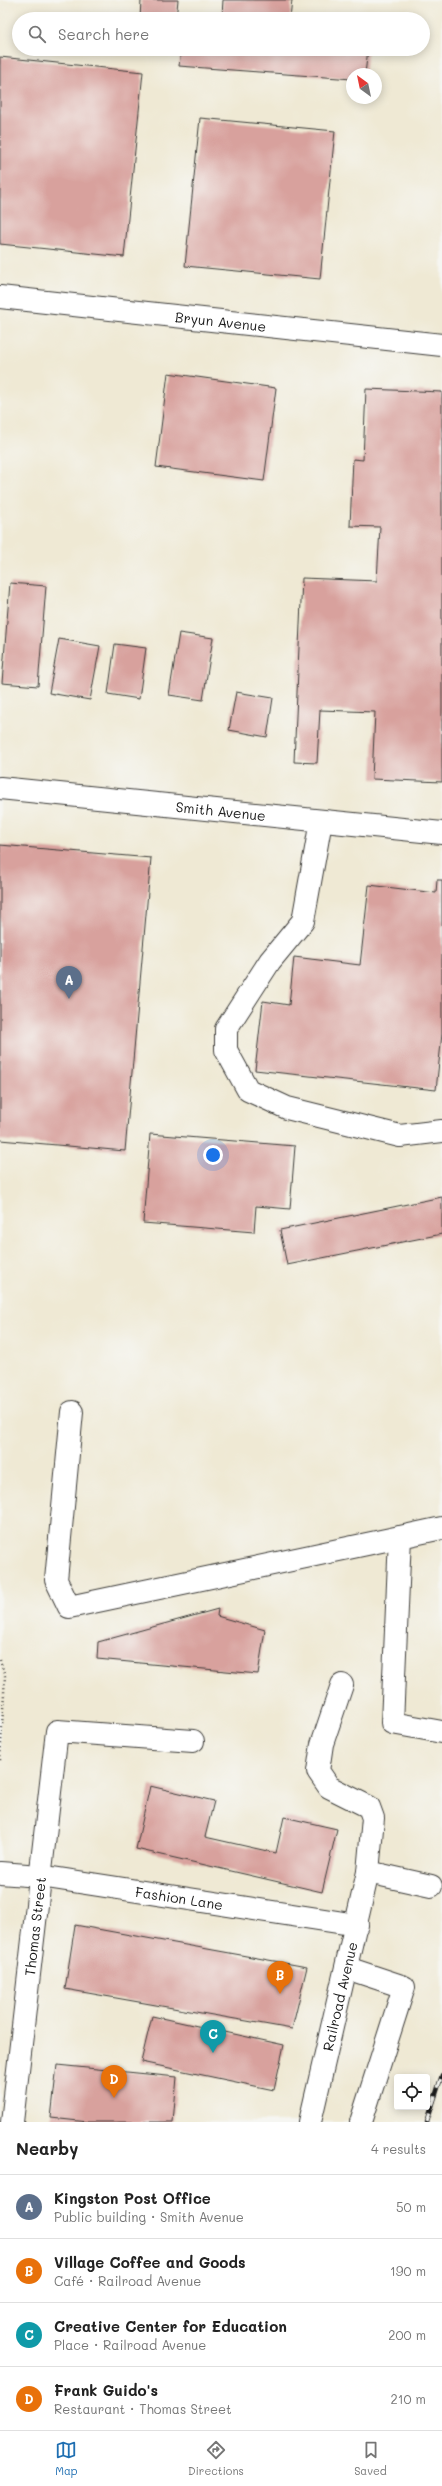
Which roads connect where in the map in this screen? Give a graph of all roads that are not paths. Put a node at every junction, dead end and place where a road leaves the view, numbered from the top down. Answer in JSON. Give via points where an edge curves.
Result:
{"nodes":[{"id":1,"x":0,"y":297,"type":"edge"},
{"id":2,"x":442,"y":345,"type":"edge"},
{"id":3,"x":0,"y":788,"type":"edge"},
{"id":4,"x":321,"y":821,"type":"junction"},
{"id":5,"x":442,"y":834,"type":"edge"},
{"id":6,"x":442,"y":1131,"type":"edge"},
{"id":7,"x":72,"y":1412,"type":"dead end"},
{"id":8,"x":442,"y":1528,"type":"edge"},
{"id":9,"x":400,"y":1537,"type":"junction"},
{"id":10,"x":342,"y":1685,"type":"dead end"},
{"id":11,"x":442,"y":1732,"type":"edge"},
{"id":12,"x":193,"y":1741,"type":"dead end"},
{"id":13,"x":368,"y":1872,"type":"junction"},
{"id":14,"x":0,"y":1873,"type":"edge"},
{"id":15,"x":40,"y":1876,"type":"junction"},
{"id":16,"x":431,"y":1886,"type":"dead end"},
{"id":17,"x":357,"y":1925,"type":"junction"},
{"id":18,"x":347,"y":1968,"type":"junction"},
{"id":19,"x":12,"y":2122,"type":"edge"},
{"id":20,"x":310,"y":2122,"type":"edge"},
{"id":21,"x":361,"y":2122,"type":"edge"}],
"edges":[{"from":1,"to":2,"type":"street","name":"Bryun Avenue"},
{"from":3,"to":4,"type":"street","name":"Smith Avenue"},
{"from":4,"to":5,"type":"street","name":"Smith Avenue"},
{"from":4,"to":6,"type":"street","via":[[303,921],[270,961],[226,1029],[226,1050],[248,1090],[287,1108],[400,1136]]},
{"from":7,"to":9,"type":"street","via":[[56,1580],[69,1607]]},
{"from":8,"to":9,"type":"street"},
{"from":9,"to":11,"type":"street","via":[[392,1723]]},
{"from":10,"to":13,"type":"street","name":"Railroad Avenue","via":[[322,1744],[318,1771],[329,1787],[369,1807],[373,1818]]},
{"from":12,"to":15,"type":"street","name":"Thomas Street","via":[[57,1731]]},
{"from":13,"to":16,"type":"street"},
{"from":13,"to":17,"type":"street","name":"Railroad Avenue"},
{"from":14,"to":15,"type":"street","name":"Fashion Lane"},
{"from":15,"to":17,"type":"street","name":"Fashion Lane"},
{"from":15,"to":19,"type":"street","name":"Thomas Street"},
{"from":17,"to":18,"type":"street","name":"Railroad Avenue"},
{"from":18,"to":20,"type":"street","name":"Railroad Avenue"},
{"from":18,"to":21,"type":"street","via":[[404,1987]]}]}
